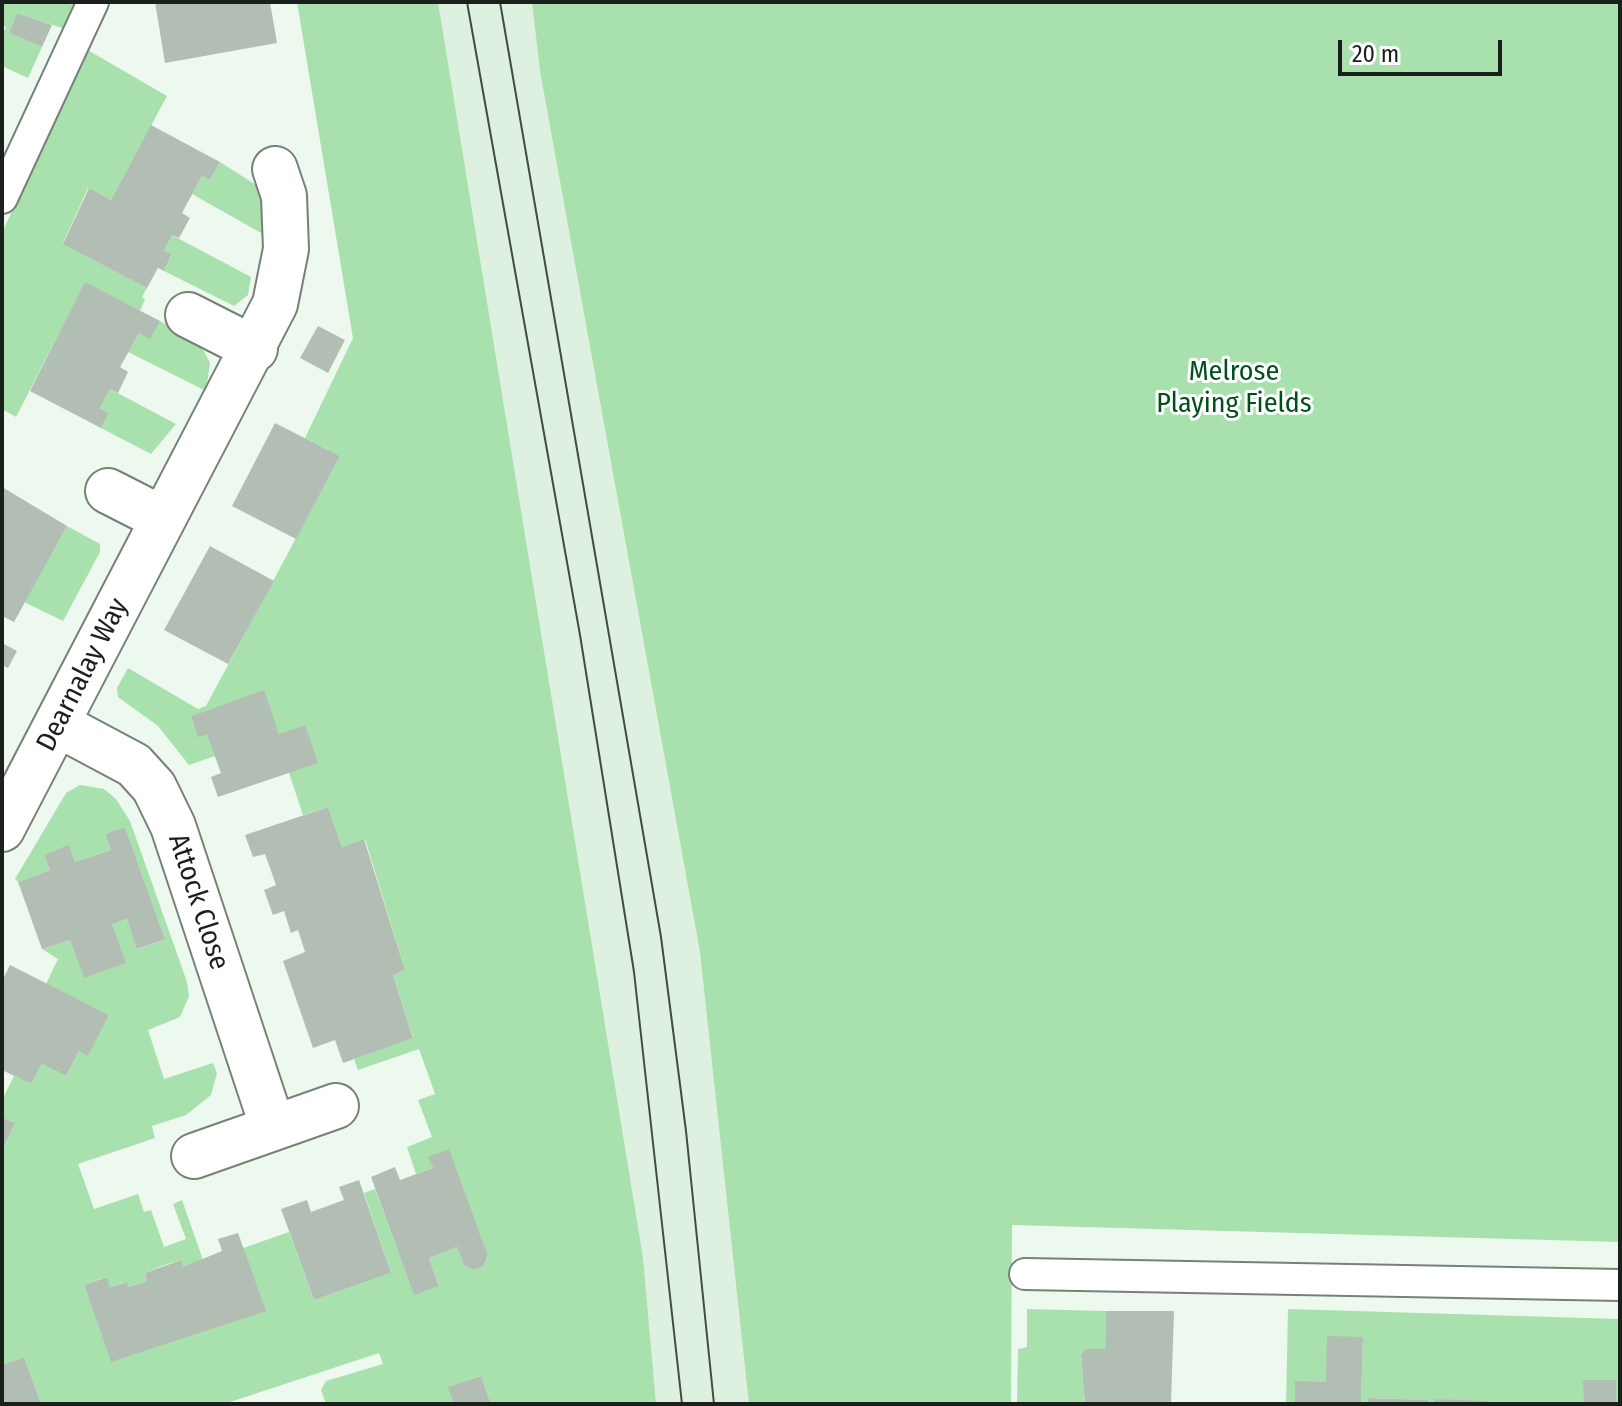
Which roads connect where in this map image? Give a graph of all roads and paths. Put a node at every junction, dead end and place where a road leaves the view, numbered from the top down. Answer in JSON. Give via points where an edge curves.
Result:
{"nodes":[{"id":1,"x":93,"y":2,"type":"edge"},
{"id":2,"x":275,"y":169,"type":"dead end"},
{"id":3,"x":2,"y":198,"type":"edge"},
{"id":4,"x":188,"y":315,"type":"dead end"},
{"id":5,"x":255,"y":349,"type":"junction"},
{"id":6,"x":108,"y":491,"type":"dead end"},
{"id":7,"x":163,"y":519,"type":"junction"},
{"id":8,"x":59,"y":725,"type":"junction"},
{"id":9,"x":2,"y":829,"type":"edge"},
{"id":10,"x":336,"y":1106,"type":"dead end"},
{"id":11,"x":273,"y":1128,"type":"junction"},
{"id":12,"x":194,"y":1156,"type":"dead end"},
{"id":13,"x":1025,"y":1274,"type":"dead end"},
{"id":14,"x":1620,"y":1285,"type":"edge"}],
"edges":[{"from":1,"to":3,"type":"lane"},
{"from":2,"to":5,"type":"street","name":"Dearnalay Way","via":[[284,196],[286,249],[275,304]]},
{"from":4,"to":5,"type":"street"},
{"from":5,"to":7,"type":"street","name":"Dearnalay Way"},
{"from":6,"to":7,"type":"street"},
{"from":7,"to":8,"type":"street","name":"Dearnalay Way"},
{"from":8,"to":9,"type":"street","name":"Dearnalay Way"},
{"from":8,"to":11,"type":"street","name":"Attock Close","via":[[134,765],[154,787],[173,826]]},
{"from":10,"to":11,"type":"street"},
{"from":11,"to":12,"type":"street"},
{"from":13,"to":14,"type":"lane"}]}
